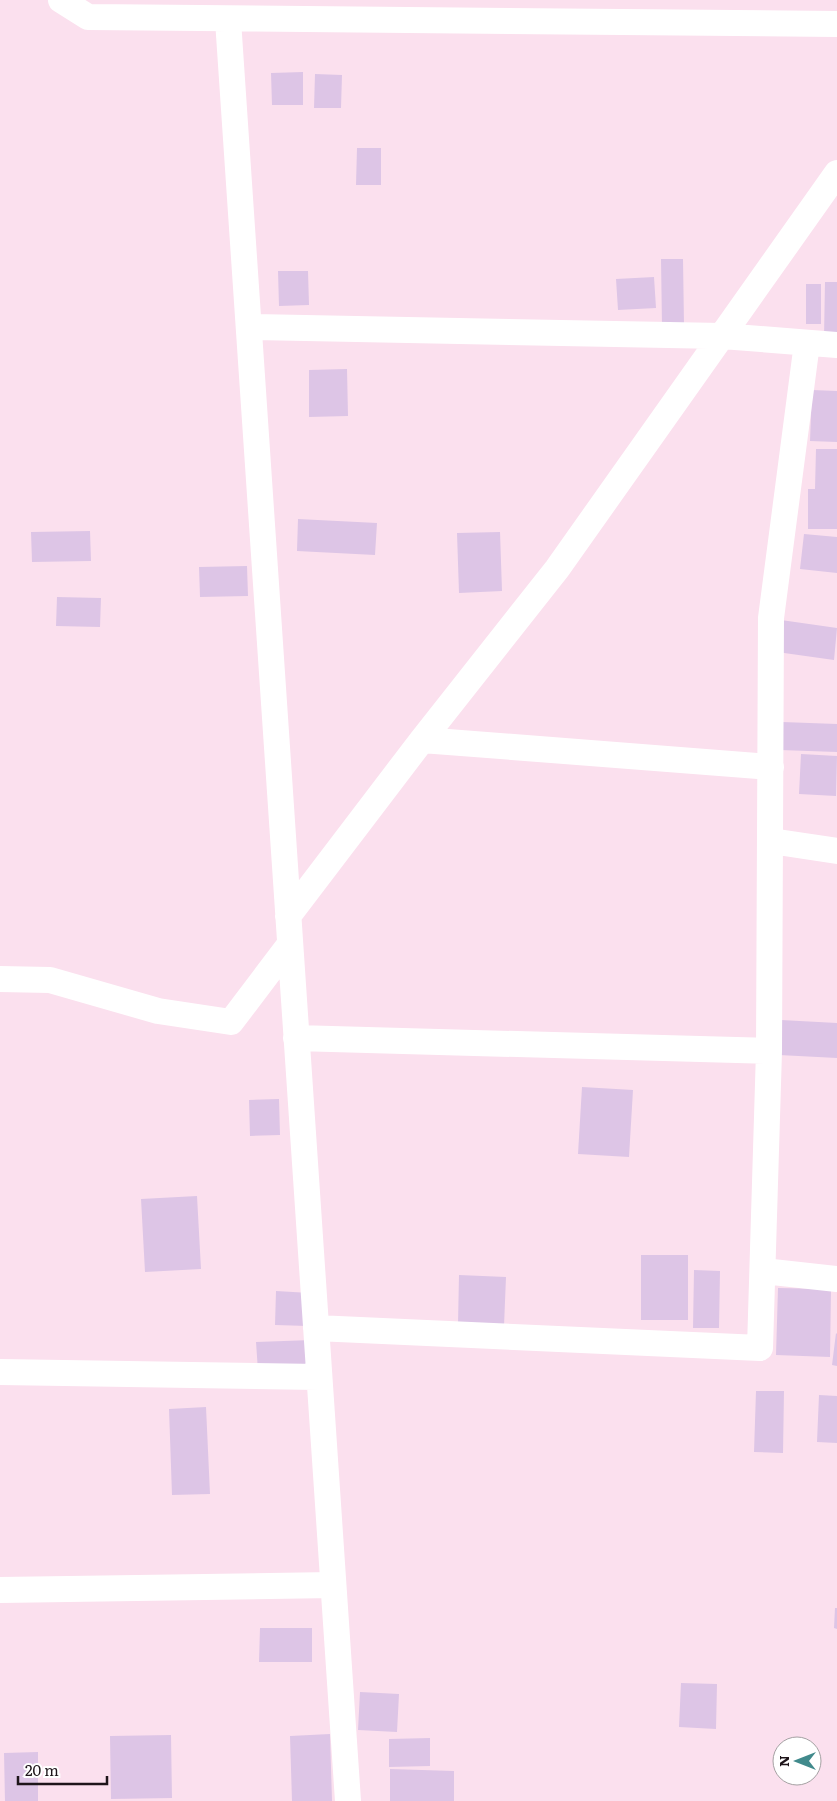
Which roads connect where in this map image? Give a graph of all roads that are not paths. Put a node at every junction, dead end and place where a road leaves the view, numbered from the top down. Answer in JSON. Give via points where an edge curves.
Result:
{"nodes":[{"id":1,"x":61,"y":0,"type":"edge"},
{"id":2,"x":228,"y":20,"type":"junction"},
{"id":3,"x":837,"y":24,"type":"edge"},
{"id":4,"x":837,"y":173,"type":"edge"},
{"id":5,"x":249,"y":327,"type":"junction"},
{"id":6,"x":722,"y":336,"type":"junction"},
{"id":7,"x":807,"y":343,"type":"junction"},
{"id":8,"x":837,"y":345,"type":"edge"},
{"id":9,"x":422,"y":740,"type":"junction"},
{"id":10,"x":771,"y":768,"type":"junction"},
{"id":11,"x":771,"y":841,"type":"junction"},
{"id":12,"x":837,"y":851,"type":"edge"},
{"id":13,"x":288,"y":916,"type":"junction"},
{"id":14,"x":290,"y":944,"type":"junction"},
{"id":15,"x":0,"y":979,"type":"edge"},
{"id":16,"x":296,"y":1038,"type":"junction"},
{"id":17,"x":769,"y":1051,"type":"junction"},
{"id":18,"x":763,"y":1271,"type":"junction"},
{"id":19,"x":837,"y":1279,"type":"edge"},
{"id":20,"x":316,"y":1328,"type":"junction"},
{"id":21,"x":0,"y":1372,"type":"edge"},
{"id":22,"x":319,"y":1376,"type":"junction"},
{"id":23,"x":333,"y":1585,"type":"junction"},
{"id":24,"x":0,"y":1590,"type":"edge"},
{"id":25,"x":348,"y":1801,"type":"edge"}],
"edges":[{"from":1,"to":2,"type":"street","via":[[88,17]]},
{"from":2,"to":3,"type":"street"},
{"from":2,"to":5,"type":"street"},
{"from":4,"to":6,"type":"street"},
{"from":5,"to":6,"type":"street"},
{"from":5,"to":13,"type":"street"},
{"from":6,"to":7,"type":"street"},
{"from":6,"to":9,"type":"street","via":[[557,570]]},
{"from":7,"to":8,"type":"street"},
{"from":7,"to":10,"type":"street","via":[[771,618]]},
{"from":9,"to":10,"type":"street"},
{"from":9,"to":13,"type":"street"},
{"from":10,"to":11,"type":"street"},
{"from":11,"to":12,"type":"street"},
{"from":11,"to":17,"type":"street"},
{"from":13,"to":14,"type":"street"},
{"from":14,"to":15,"type":"street","via":[[231,1022],[158,1011],[50,980]]},
{"from":14,"to":16,"type":"street"},
{"from":16,"to":17,"type":"street"},
{"from":16,"to":20,"type":"street"},
{"from":17,"to":18,"type":"street"},
{"from":18,"to":19,"type":"street"},
{"from":18,"to":20,"type":"street","via":[[760,1348]]},
{"from":20,"to":22,"type":"street"},
{"from":21,"to":22,"type":"street"},
{"from":22,"to":23,"type":"street"},
{"from":23,"to":24,"type":"street"},
{"from":23,"to":25,"type":"street"}]}
